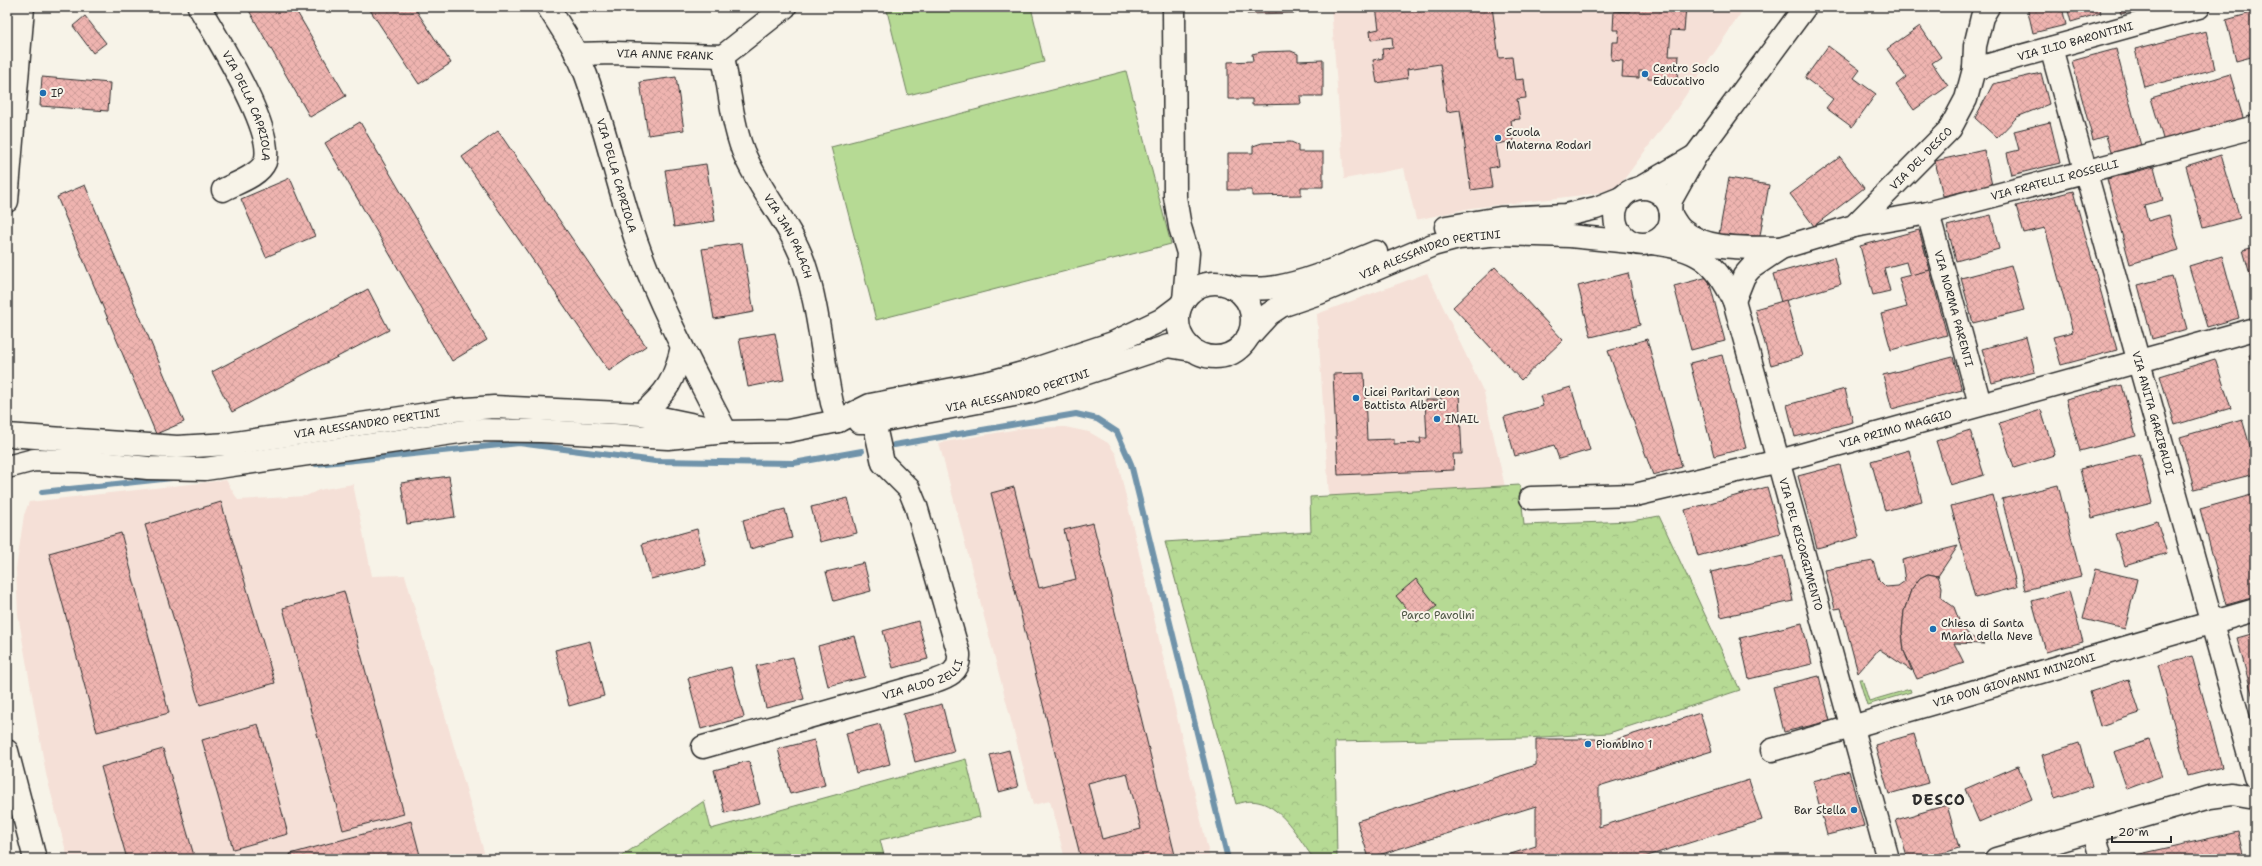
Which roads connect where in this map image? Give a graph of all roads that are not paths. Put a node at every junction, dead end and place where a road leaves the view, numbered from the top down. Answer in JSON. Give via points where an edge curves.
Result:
{"nodes":[{"id":1,"x":23,"y":7,"type":"edge"},
{"id":2,"x":199,"y":7,"type":"edge"},
{"id":3,"x":548,"y":7,"type":"edge"},
{"id":4,"x":785,"y":7,"type":"edge"},
{"id":5,"x":1174,"y":7,"type":"edge"},
{"id":6,"x":1805,"y":7,"type":"edge"},
{"id":7,"x":1988,"y":7,"type":"edge"},
{"id":8,"x":2199,"y":7,"type":"edge"},
{"id":9,"x":2052,"y":48,"type":"junction"},
{"id":10,"x":576,"y":54,"type":"junction"},
{"id":11,"x":723,"y":56,"type":"junction"},
{"id":12,"x":1974,"y":70,"type":"junction"},
{"id":13,"x":2255,"y":127,"type":"edge"},
{"id":14,"x":1696,"y":155,"type":"junction"},
{"id":15,"x":2086,"y":170,"type":"junction"},
{"id":16,"x":1640,"y":188,"type":"junction"},
{"id":17,"x":223,"y":190,"type":"dead end"},
{"id":18,"x":1621,"y":198,"type":"junction"},
{"id":19,"x":7,"y":201,"type":"edge"},
{"id":20,"x":1671,"y":212,"type":"junction"},
{"id":21,"x":1928,"y":213,"type":"junction"},
{"id":22,"x":1854,"y":226,"type":"junction"},
{"id":23,"x":1630,"y":242,"type":"junction"},
{"id":24,"x":1652,"y":243,"type":"junction"},
{"id":25,"x":1781,"y":248,"type":"junction"},
{"id":26,"x":1188,"y":253,"type":"junction"},
{"id":27,"x":1224,"y":285,"type":"junction"},
{"id":28,"x":1734,"y":301,"type":"junction"},
{"id":29,"x":1182,"y":303,"type":"junction"},
{"id":30,"x":2255,"y":329,"type":"edge"},
{"id":31,"x":1248,"y":337,"type":"junction"},
{"id":32,"x":682,"y":347,"type":"junction"},
{"id":33,"x":1192,"y":350,"type":"junction"},
{"id":34,"x":2139,"y":362,"type":"junction"},
{"id":35,"x":1980,"y":404,"type":"junction"},
{"id":36,"x":642,"y":414,"type":"junction"},
{"id":37,"x":838,"y":421,"type":"junction"},
{"id":38,"x":874,"y":422,"type":"junction"},
{"id":39,"x":726,"y":432,"type":"junction"},
{"id":40,"x":7,"y":435,"type":"edge"},
{"id":41,"x":1779,"y":461,"type":"junction"},
{"id":42,"x":7,"y":467,"type":"edge"},
{"id":43,"x":1531,"y":498,"type":"dead end"},
{"id":44,"x":2255,"y":610,"type":"edge"},
{"id":45,"x":2212,"y":624,"type":"junction"},
{"id":46,"x":1853,"y":727,"type":"junction"},
{"id":47,"x":703,"y":747,"type":"dead end"},
{"id":48,"x":1772,"y":750,"type":"dead end"},
{"id":49,"x":7,"y":751,"type":"edge"},
{"id":50,"x":2253,"y":764,"type":"edge"},
{"id":51,"x":2255,"y":798,"type":"edge"},
{"id":52,"x":2094,"y":831,"type":"junction"},
{"id":53,"x":35,"y":859,"type":"edge"},
{"id":54,"x":1888,"y":859,"type":"edge"},
{"id":55,"x":1996,"y":859,"type":"edge"},
{"id":56,"x":2101,"y":859,"type":"edge"}],
"edges":[{"from":1,"to":19,"type":"street"},
{"from":2,"to":17,"type":"street","name":"VIA DELLA CAPRIOLA","via":[[245,86],[266,153],[265,162],[259,171]]},
{"from":3,"to":10,"type":"street","name":"VIA DELLA CAPRIOLA"},
{"from":4,"to":11,"type":"street","name":"VIA ANNE FRANK"},
{"from":5,"to":26,"type":"street","via":[[1175,197]]},
{"from":6,"to":14,"type":"street"},
{"from":7,"to":12,"type":"street","name":"VIA DEL DESCO","via":[[1982,17],[1975,46]]},
{"from":8,"to":9,"type":"street","name":"VIA ILIO BARONTINI"},
{"from":9,"to":12,"type":"street","name":"VIA ILIO BARONTINI"},
{"from":9,"to":15,"type":"street","name":"VIA ANITA GARIBALDI"},
{"from":10,"to":11,"type":"street","name":"VIA ANNE FRANK"},
{"from":10,"to":32,"type":"street","name":"VIA DELLA CAPRIOLA","via":[[586,75],[638,244]]},
{"from":11,"to":37,"type":"street","name":"VIA JAN PALACH","via":[[743,151],[804,262],[832,403]]},
{"from":12,"to":22,"type":"street","name":"VIA DEL DESCO","via":[[1966,98],[1950,129]]},
{"from":13,"to":15,"type":"street","name":"VIA FRATELLI ROSSELLI"},
{"from":14,"to":16,"type":"street"},
{"from":14,"to":20,"type":"street","via":[[1672,200]]},
{"from":15,"to":21,"type":"street","name":"VIA FRATELLI ROSSELLI"},
{"from":15,"to":34,"type":"street","name":"VIA ANITA GARIBALDI"},
{"from":16,"to":18,"type":"street","via":[[1626,193]]},
{"from":16,"to":20,"type":"street","via":[[1657,192],[1664,197]]},
{"from":18,"to":23,"type":"street","via":[[1616,208],[1615,221],[1618,230]]},
{"from":18,"to":27,"type":"street","name":"VIA ALESSANDRO PERTINI","via":[[1596,208],[1566,215],[1494,218],[1434,230],[1331,271],[1289,284],[1264,289]]},
{"from":20,"to":24,"type":"street","via":[[1666,232]]},
{"from":20,"to":25,"type":"street","via":[[1681,230],[1695,238],[1720,246]]},
{"from":21,"to":22,"type":"street","name":"VIA FRATELLI ROSSELLI"},
{"from":21,"to":35,"type":"street","name":"VIA NORMA PARENTI"},
{"from":22,"to":25,"type":"street","name":"VIA DEL DESCO"},
{"from":23,"to":24,"type":"street"},
{"from":23,"to":31,"type":"street","name":"VIA ALESSANDRO PERTINI","via":[[1570,236],[1500,234],[1459,238],[1433,244],[1281,306],[1269,314]]},
{"from":24,"to":28,"type":"street","via":[[1683,248],[1706,260],[1726,283]]},
{"from":25,"to":28,"type":"street","via":[[1751,268],[1744,276]]},
{"from":26,"to":27,"type":"street"},
{"from":26,"to":29,"type":"street"},
{"from":27,"to":29,"type":"street","via":[[1197,287]]},
{"from":27,"to":31,"type":"street","via":[[1243,296],[1249,306],[1252,325]]},
{"from":28,"to":41,"type":"street","name":"VIA DEL RISORGIMENTO"},
{"from":29,"to":33,"type":"street","via":[[1178,325],[1185,343]]},
{"from":29,"to":37,"type":"street","name":"VIA ALESSANDRO PERTINI","via":[[1161,320],[1098,348],[990,382],[870,405]]},
{"from":30,"to":34,"type":"street","name":"VIA PRIMO MAGGIO"},
{"from":31,"to":33,"type":"street","via":[[1233,352],[1220,357],[1205,356]]},
{"from":32,"to":36,"type":"street","via":[[670,384],[661,397]]},
{"from":32,"to":39,"type":"street","name":"VIA DELLA CAPRIOLA"},
{"from":33,"to":38,"type":"street","name":"VIA ALESSANDRO PERTINI","via":[[1168,346],[1030,392]]},
{"from":34,"to":35,"type":"street","name":"VIA PRIMO MAGGIO"},
{"from":34,"to":45,"type":"street","name":"VIA ANITA GARIBALDI"},
{"from":35,"to":41,"type":"street","name":"VIA PRIMO MAGGIO"},
{"from":36,"to":39,"type":"street","name":"VIA ALESSANDRO PERTINI"},
{"from":36,"to":40,"type":"street","name":"VIA ALESSANDRO PERTINI","via":[[473,408],[275,439],[177,447]]},
{"from":37,"to":38,"type":"street","name":"VIA ALESSANDRO PERTINI"},
{"from":37,"to":39,"type":"street","name":"VIA ALESSANDRO PERTINI","via":[[788,431]]},
{"from":38,"to":47,"type":"street","name":"VIA ALDO ZELLI","via":[[883,463],[909,490],[916,506],[959,654],[958,666],[949,676],[932,682]]},
{"from":39,"to":42,"type":"street","name":"VIA ALESSANDRO PERTINI","via":[[668,438],[473,430],[205,469],[148,468],[81,460],[34,460]]},
{"from":41,"to":43,"type":"street","name":"VIA PRIMO MAGGIO","via":[[1635,496]]},
{"from":41,"to":46,"type":"street","name":"VIA DEL RISORGIMENTO"},
{"from":44,"to":45,"type":"street","name":"VIA DON GIOVANNI MINZONI"},
{"from":45,"to":46,"type":"street","name":"VIA DON GIOVANNI MINZONI"},
{"from":45,"to":50,"type":"street","name":"VIA ANITA GARIBALDI"},
{"from":46,"to":48,"type":"street","name":"VIA DON GIOVANNI MINZONI"},
{"from":46,"to":54,"type":"street","name":"VIA DEL RISORGIMENTO"},
{"from":49,"to":53,"type":"street"},
{"from":51,"to":52,"type":"street","via":[[2232,794],[2210,797]]},
{"from":52,"to":55,"type":"street"},
{"from":52,"to":56,"type":"street"}]}
